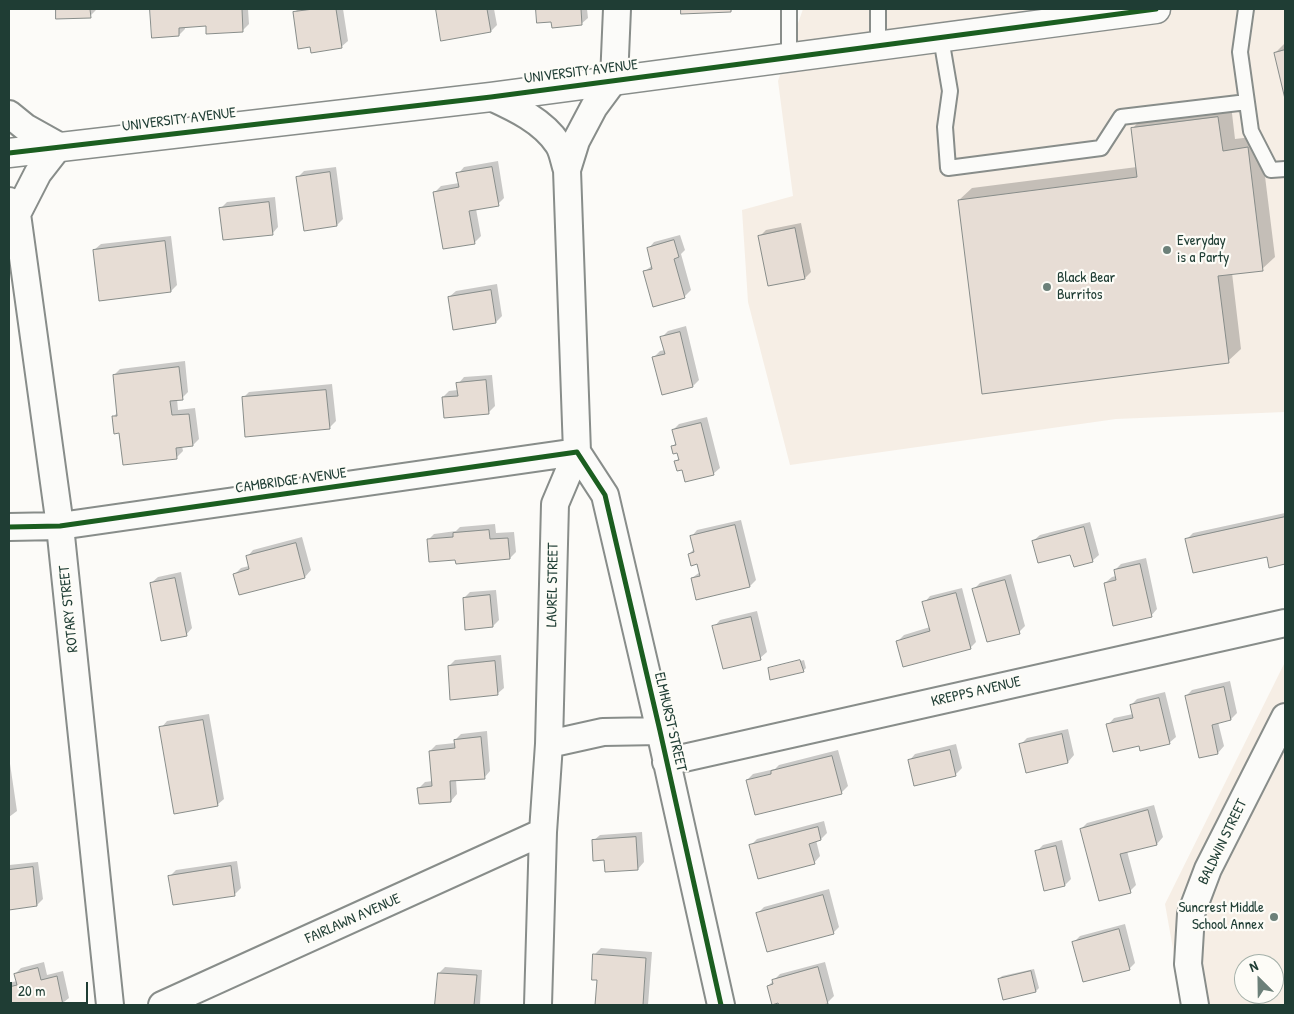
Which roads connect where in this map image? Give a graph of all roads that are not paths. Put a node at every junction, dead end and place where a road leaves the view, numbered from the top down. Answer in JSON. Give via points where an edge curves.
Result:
{"nodes":[{"id":1,"x":617,"y":9,"type":"edge"},
{"id":2,"x":789,"y":9,"type":"edge"},
{"id":3,"x":878,"y":9,"type":"edge"},
{"id":4,"x":1156,"y":9,"type":"edge"},
{"id":5,"x":1246,"y":9,"type":"edge"},
{"id":6,"x":1035,"y":17,"type":"edge"},
{"id":7,"x":941,"y":38,"type":"junction"},
{"id":8,"x":878,"y":45,"type":"junction"},
{"id":9,"x":789,"y":58,"type":"junction"},
{"id":10,"x":614,"y":80,"type":"junction"},
{"id":11,"x":491,"y":97,"type":"junction"},
{"id":12,"x":1247,"y":102,"type":"junction"},
{"id":13,"x":9,"y":114,"type":"edge"},
{"id":14,"x":59,"y":146,"type":"junction"},
{"id":15,"x":9,"y":153,"type":"edge"},
{"id":16,"x":1285,"y":168,"type":"edge"},
{"id":17,"x":567,"y":170,"type":"junction"},
{"id":18,"x":13,"y":207,"type":"edge"},
{"id":19,"x":577,"y":452,"type":"junction"},
{"id":20,"x":60,"y":526,"type":"junction"},
{"id":21,"x":9,"y":527,"type":"edge"},
{"id":22,"x":1285,"y":623,"type":"edge"},
{"id":23,"x":1285,"y":717,"type":"edge"},
{"id":24,"x":660,"y":732,"type":"junction"},
{"id":25,"x":549,"y":744,"type":"junction"},
{"id":26,"x":666,"y":762,"type":"junction"},
{"id":27,"x":544,"y":832,"type":"junction"},
{"id":28,"x":110,"y":1005,"type":"edge"},
{"id":29,"x":162,"y":1005,"type":"edge"},
{"id":30,"x":538,"y":1005,"type":"edge"},
{"id":31,"x":721,"y":1005,"type":"edge"},
{"id":32,"x":1195,"y":1005,"type":"edge"}],
"edges":[{"from":1,"to":10,"type":"street"},
{"from":2,"to":9,"type":"lane"},
{"from":3,"to":8,"type":"lane"},
{"from":4,"to":6,"type":"street","name":"UNIVERSITY AVENUE"},
{"from":5,"to":12,"type":"lane","via":[[1240,52]]},
{"from":6,"to":7,"type":"street","name":"UNIVERSITY AVENUE"},
{"from":7,"to":8,"type":"street","name":"UNIVERSITY AVENUE"},
{"from":7,"to":12,"type":"lane","via":[[950,91],[946,127],[948,168],[1101,148],[1121,117]]},
{"from":8,"to":9,"type":"street","name":"UNIVERSITY AVENUE"},
{"from":9,"to":10,"type":"street","name":"UNIVERSITY AVENUE"},
{"from":10,"to":11,"type":"street","name":"UNIVERSITY AVENUE"},
{"from":10,"to":17,"type":"street","via":[[594,107],[576,141]]},
{"from":11,"to":14,"type":"street","name":"UNIVERSITY AVENUE"},
{"from":11,"to":17,"type":"street","via":[[541,125],[559,144]]},
{"from":12,"to":16,"type":"lane","via":[[1251,132],[1271,170]]},
{"from":13,"to":14,"type":"street"},
{"from":14,"to":15,"type":"street","name":"UNIVERSITY AVENUE"},
{"from":14,"to":18,"type":"street","name":"ROTARY STREET"},
{"from":17,"to":19,"type":"street","name":"LAUREL STREET"},
{"from":18,"to":20,"type":"street","name":"ROTARY STREET"},
{"from":19,"to":20,"type":"street","name":"CAMBRIDGE AVENUE"},
{"from":19,"to":24,"type":"street","name":"ELMHURST STREET","via":[[605,495]]},
{"from":19,"to":25,"type":"street","name":"LAUREL STREET","via":[[555,504]]},
{"from":20,"to":21,"type":"street","name":"CAMBRIDGE AVENUE"},
{"from":20,"to":28,"type":"street","name":"ROTARY STREET"},
{"from":22,"to":26,"type":"street","name":"KREPPS AVENUE"},
{"from":23,"to":32,"type":"street","name":"BALDWIN STREET","via":[[1208,869],[1191,914],[1188,964]]},
{"from":24,"to":25,"type":"street","via":[[602,732]]},
{"from":24,"to":26,"type":"street","name":"ELMHURST STREET"},
{"from":25,"to":27,"type":"street","name":"LAUREL STREET"},
{"from":26,"to":31,"type":"street","name":"ELMHURST STREET"},
{"from":27,"to":29,"type":"street","name":"FAIRLAWN AVENUE"},
{"from":27,"to":30,"type":"street","name":"LAUREL STREET"}]}
